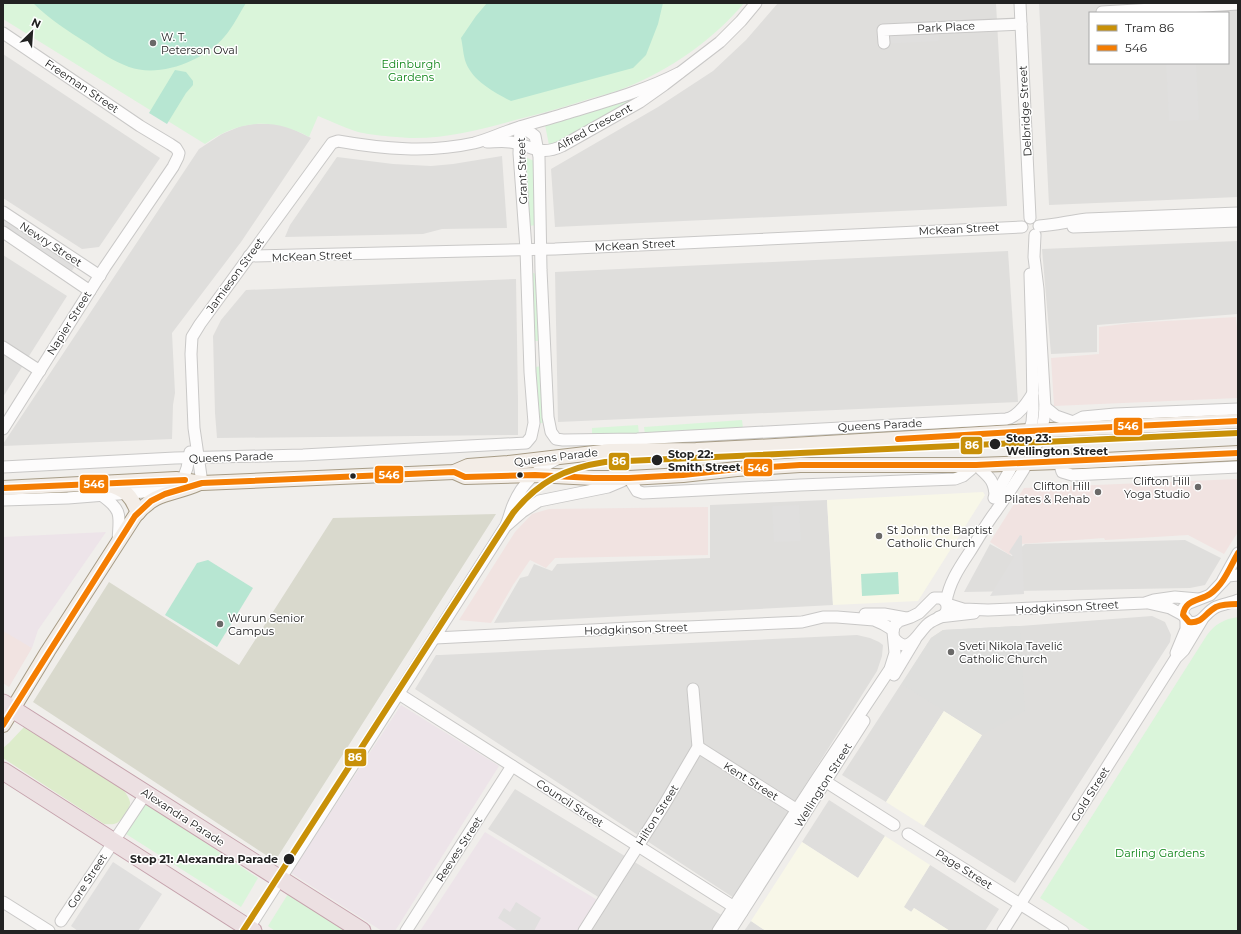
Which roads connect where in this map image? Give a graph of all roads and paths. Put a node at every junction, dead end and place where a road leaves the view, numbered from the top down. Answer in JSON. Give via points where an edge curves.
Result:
{"nodes":[{"id":1,"x":756,"y":3,"type":"edge"},
{"id":2,"x":1020,"y":3,"type":"edge"},
{"id":3,"x":1238,"y":4,"type":"edge"},
{"id":4,"x":1102,"y":12,"type":"edge"},
{"id":5,"x":1021,"y":24,"type":"junction"},
{"id":6,"x":3,"y":33,"type":"edge"},
{"id":7,"x":884,"y":43,"type":"dead end"},
{"id":8,"x":678,"y":73,"type":"junction"},
{"id":9,"x":520,"y":127,"type":"junction"},
{"id":10,"x":335,"y":141,"type":"joint"},
{"id":11,"x":476,"y":142,"type":"junction"},
{"id":12,"x":519,"y":144,"type":"junction"},
{"id":13,"x":538,"y":150,"type":"junction"},
{"id":14,"x":174,"y":153,"type":"joint"},
{"id":15,"x":3,"y":212,"type":"edge"},
{"id":16,"x":1238,"y":213,"type":"edge"},
{"id":17,"x":1238,"y":220,"type":"edge"},
{"id":18,"x":1051,"y":225,"type":"junction"},
{"id":19,"x":1031,"y":231,"type":"junction"},
{"id":20,"x":3,"y":232,"type":"edge"},
{"id":21,"x":526,"y":249,"type":"junction"},
{"id":22,"x":541,"y":249,"type":"junction"},
{"id":23,"x":249,"y":256,"type":"junction"},
{"id":24,"x":100,"y":276,"type":"junction"},
{"id":25,"x":90,"y":291,"type":"junction"},
{"id":26,"x":529,"y":346,"type":"junction"},
{"id":27,"x":544,"y":346,"type":"junction"},
{"id":28,"x":3,"y":347,"type":"edge"},
{"id":29,"x":40,"y":371,"type":"junction"},
{"id":30,"x":1033,"y":393,"type":"junction"},
{"id":31,"x":1045,"y":407,"type":"junction"},
{"id":32,"x":1238,"y":409,"type":"edge"},
{"id":33,"x":1238,"y":421,"type":"edge"},
{"id":34,"x":550,"y":424,"type":"junction"},
{"id":35,"x":534,"y":425,"type":"junction"},
{"id":36,"x":1070,"y":426,"type":"junction"},
{"id":37,"x":3,"y":429,"type":"edge"},
{"id":38,"x":1036,"y":431,"type":"junction"},
{"id":39,"x":530,"y":440,"type":"joint"},
{"id":40,"x":1238,"y":453,"type":"edge"},
{"id":41,"x":565,"y":456,"type":"junction"},
{"id":42,"x":194,"y":458,"type":"junction"},
{"id":43,"x":1059,"y":462,"type":"junction"},
{"id":44,"x":1013,"y":463,"type":"junction"},
{"id":45,"x":1028,"y":463,"type":"junction"},
{"id":46,"x":976,"y":465,"type":"junction"},
{"id":47,"x":3,"y":467,"type":"edge"},
{"id":48,"x":1238,"y":467,"type":"edge"},
{"id":49,"x":454,"y":472,"type":"junction"},
{"id":50,"x":535,"y":475,"type":"junction"},
{"id":51,"x":628,"y":478,"type":"junction"},
{"id":52,"x":202,"y":483,"type":"junction"},
{"id":53,"x":183,"y":484,"type":"junction"},
{"id":54,"x":3,"y":488,"type":"edge"},
{"id":55,"x":98,"y":490,"type":"junction"},
{"id":56,"x":128,"y":493,"type":"junction"},
{"id":57,"x":995,"y":497,"type":"junction"},
{"id":58,"x":3,"y":500,"type":"edge"},
{"id":59,"x":138,"y":512,"type":"junction"},
{"id":60,"x":505,"y":527,"type":"junction"},
{"id":61,"x":118,"y":542,"type":"junction"},
{"id":62,"x":1238,"y":553,"type":"edge"},
{"id":63,"x":1238,"y":575,"type":"edge"},
{"id":64,"x":1223,"y":580,"type":"junction"},
{"id":65,"x":935,"y":598,"type":"junction"},
{"id":66,"x":1198,"y":599,"type":"junction"},
{"id":67,"x":1145,"y":602,"type":"junction"},
{"id":68,"x":946,"y":603,"type":"junction"},
{"id":69,"x":1235,"y":603,"type":"edge"},
{"id":70,"x":988,"y":610,"type":"junction"},
{"id":71,"x":837,"y":617,"type":"junction"},
{"id":72,"x":1184,"y":617,"type":"junction"},
{"id":73,"x":906,"y":618,"type":"junction"},
{"id":74,"x":939,"y":618,"type":"junction"},
{"id":75,"x":1202,"y":620,"type":"junction"},
{"id":76,"x":893,"y":634,"type":"junction"},
{"id":77,"x":435,"y":638,"type":"junction"},
{"id":78,"x":915,"y":639,"type":"junction"},
{"id":79,"x":1176,"y":658,"type":"junction"},
{"id":80,"x":693,"y":689,"type":"dead end"},
{"id":81,"x":399,"y":694,"type":"junction"},
{"id":82,"x":8,"y":706,"type":"edge"},
{"id":83,"x":3,"y":725,"type":"edge"},
{"id":84,"x":698,"y":747,"type":"junction"},
{"id":85,"x":512,"y":766,"type":"junction"},
{"id":86,"x":3,"y":771,"type":"edge"},
{"id":87,"x":821,"y":780,"type":"junction"},
{"id":88,"x":146,"y":793,"type":"junction"},
{"id":89,"x":801,"y":812,"type":"junction"},
{"id":90,"x":894,"y":825,"type":"dead end"},
{"id":91,"x":908,"y":834,"type":"dead end"},
{"id":92,"x":113,"y":842,"type":"junction"},
{"id":93,"x":638,"y":846,"type":"junction"},
{"id":94,"x":280,"y":879,"type":"junction"},
{"id":95,"x":3,"y":902,"type":"edge"},
{"id":96,"x":1020,"y":904,"type":"junction"},
{"id":97,"x":737,"y":910,"type":"junction"},
{"id":98,"x":61,"y":921,"type":"dead end"},
{"id":99,"x":249,"y":930,"type":"edge"},
{"id":100,"x":49,"y":931,"type":"edge"},
{"id":101,"x":362,"y":931,"type":"edge"},
{"id":102,"x":406,"y":931,"type":"edge"},
{"id":103,"x":584,"y":931,"type":"edge"},
{"id":104,"x":718,"y":931,"type":"edge"},
{"id":105,"x":730,"y":931,"type":"edge"},
{"id":106,"x":1003,"y":931,"type":"edge"},
{"id":107,"x":1063,"y":931,"type":"edge"}],
"edges":[{"from":1,"to":8,"type":"street","name":"Alfred Crescent","via":[[720,42]]},
{"from":2,"to":5,"type":"street","name":"Delbridge Street"},
{"from":3,"to":4,"type":"street"},
{"from":5,"to":7,"type":"street","name":"Park Place","via":[[883,30]]},
{"from":5,"to":19,"type":"street","name":"Delbridge Street","via":[[1030,218],[1025,220]]},
{"from":6,"to":14,"type":"street","name":"Freeman Street","via":[[173,146]]},
{"from":8,"to":9,"type":"street","name":"Alfred Crescent","via":[[631,94]]},
{"from":8,"to":13,"type":"street","name":"Alfred Crescent","via":[[640,102],[573,140],[553,150]]},
{"from":9,"to":11,"type":"street","name":"Alfred Crescent"},
{"from":9,"to":12,"type":"street","name":"Grant Street"},
{"from":9,"to":13,"type":"street","name":"Grant Street","via":[[535,136]]},
{"from":10,"to":11,"type":"street","name":"Alfred Crescent","via":[[414,150]]},
{"from":10,"to":23,"type":"street","name":"Jamieson Street"},
{"from":11,"to":12,"type":"street","name":"Alfred Crescent","via":[[506,141]]},
{"from":12,"to":13,"type":"street","name":"Alfred Crescent"},
{"from":12,"to":21,"type":"street","name":"Grant Street"},
{"from":13,"to":22,"type":"street","name":"Grant Street"},
{"from":14,"to":24,"type":"street","name":"Napier Street","via":[[178,158],[173,167]]},
{"from":15,"to":24,"type":"street","name":"Newry Street"},
{"from":16,"to":18,"type":"street","name":"McKean Street","via":[[1068,221]]},
{"from":17,"to":18,"type":"street","name":"McKean Street","via":[[1079,228]]},
{"from":18,"to":19,"type":"street","name":"McKean Street"},
{"from":19,"to":22,"type":"street","name":"McKean Street"},
{"from":19,"to":30,"type":"street","via":[[1029,245]]},
{"from":19,"to":31,"type":"street","via":[[1038,289]]},
{"from":20,"to":25,"type":"street","name":"Newry Street"},
{"from":21,"to":22,"type":"street","name":"McKean Street"},
{"from":21,"to":23,"type":"street","name":"McKean Street"},
{"from":21,"to":26,"type":"street","name":"Grant Street"},
{"from":22,"to":27,"type":"street","name":"Grant Street"},
{"from":23,"to":42,"type":"street","name":"Jamieson Street","via":[[192,337]]},
{"from":24,"to":25,"type":"street","name":"Napier Street"},
{"from":25,"to":29,"type":"street","name":"Napier Street"},
{"from":26,"to":27,"type":"street"},
{"from":26,"to":35,"type":"street","name":"Grant Street"},
{"from":27,"to":34,"type":"street","name":"Grant Street"},
{"from":28,"to":29,"type":"street"},
{"from":29,"to":37,"type":"street","name":"Napier Street"},
{"from":30,"to":34,"type":"street","name":"Queens Parade","via":[[1013,417],[1002,419],[637,439],[563,440],[554,437]]},
{"from":30,"to":38,"type":"street","via":[[1032,416]]},
{"from":31,"to":36,"type":"street","name":"Queens Parade"},
{"from":31,"to":38,"type":"street","via":[[1044,416]]},
{"from":32,"to":36,"type":"street","name":"Queens Parade","via":[[1081,417]]},
{"from":33,"to":36,"type":"main road","name":"Queens Parade"},
{"from":34,"to":35,"type":"street"},
{"from":35,"to":39,"type":"street","name":"Grant Street"},
{"from":36,"to":38,"type":"main road","name":"Queens Parade"},
{"from":38,"to":41,"type":"main road","name":"Queens Parade","via":[[696,450],[611,451]]},
{"from":38,"to":44,"type":"street"},
{"from":38,"to":45,"type":"street","via":[[1037,446]]},
{"from":39,"to":42,"type":"street","name":"Queens Parade","via":[[524,444]]},
{"from":40,"to":43,"type":"main road","name":"Queens Parade"},
{"from":41,"to":49,"type":"main road","name":"Queens Parade","via":[[468,466]]},
{"from":41,"to":50,"type":"street","via":[[547,464]]},
{"from":42,"to":47,"type":"street","name":"Queens Parade"},
{"from":42,"to":52,"type":"street","name":"Jamieson Street"},
{"from":42,"to":53,"type":"street","name":"Jamieson Street"},
{"from":43,"to":45,"type":"main road","name":"Queens Parade"},
{"from":43,"to":48,"type":"street","via":[[1062,472],[1072,475]]},
{"from":44,"to":45,"type":"main road","name":"Queens Parade"},
{"from":44,"to":46,"type":"main road","name":"Queens Parade"},
{"from":44,"to":57,"type":"street"},
{"from":45,"to":68,"type":"street","via":[[958,571]]},
{"from":46,"to":51,"type":"main road","name":"Queens Parade","via":[[800,466]]},
{"from":46,"to":51,"type":"street","via":[[955,480],[643,493],[638,491]]},
{"from":46,"to":57,"type":"street","via":[[992,480]]},
{"from":49,"to":50,"type":"main road","name":"Queens Parade","via":[[465,477]]},
{"from":49,"to":52,"type":"main road","name":"Queens Parade"},
{"from":50,"to":51,"type":"main road","name":"Queens Parade"},
{"from":50,"to":60,"type":"street","via":[[513,504]]},
{"from":51,"to":60,"type":"street","via":[[608,487],[539,501],[516,516]]},
{"from":52,"to":53,"type":"main road","name":"Queens Parade"},
{"from":53,"to":55,"type":"main road","name":"Queens Parade"},
{"from":53,"to":56,"type":"street","name":"Queens Parade"},
{"from":53,"to":59,"type":"main road","via":[[153,499]]},
{"from":54,"to":55,"type":"main road","name":"Queens Parade"},
{"from":55,"to":56,"type":"main road","via":[[115,487]]},
{"from":55,"to":58,"type":"street","name":"Queens Parade"},
{"from":55,"to":61,"type":"street","via":[[118,512]]},
{"from":56,"to":59,"type":"main road"},
{"from":57,"to":65,"type":"street","via":[[972,541]]},
{"from":59,"to":61,"type":"main road"},
{"from":60,"to":77,"type":"street"},
{"from":61,"to":82,"type":"main road"},
{"from":62,"to":64,"type":"street"},
{"from":63,"to":64,"type":"street","via":[[1228,576]]},
{"from":64,"to":66,"type":"street","via":[[1212,593]]},
{"from":65,"to":68,"type":"street","name":"Hodgkinson Street","via":[[941,598]]},
{"from":65,"to":73,"type":"street","via":[[918,613]]},
{"from":66,"to":67,"type":"street","name":"Hodgkinson Street","via":[[1175,597]]},
{"from":66,"to":72,"type":"street","via":[[1187,604]]},
{"from":67,"to":70,"type":"street","name":"Hodgkinson Street"},
{"from":67,"to":72,"type":"street","name":"Hodgkinson Street","via":[[1170,608]]},
{"from":68,"to":70,"type":"street","name":"Hodgkinson Street","via":[[962,608]]},
{"from":68,"to":74,"type":"street","via":[[946,613]]},
{"from":69,"to":75,"type":"street","name":"Gold Street","via":[[1214,608]]},
{"from":70,"to":74,"type":"street","name":"Hodgkinson Street"},
{"from":71,"to":73,"type":"street","name":"Hodgkinson Street","via":[[884,614]]},
{"from":71,"to":76,"type":"street","name":"Hodgkinson Street","via":[[874,620],[883,624]]},
{"from":71,"to":77,"type":"street","name":"Hodgkinson Street","via":[[796,622]]},
{"from":72,"to":75,"type":"street","via":[[1194,623]]},
{"from":72,"to":79,"type":"street","name":"Gold Street","via":[[1186,629]]},
{"from":73,"to":76,"type":"street","via":[[898,622]]},
{"from":74,"to":78,"type":"street","name":"Wellington Street","via":[[927,624]]},
{"from":75,"to":79,"type":"street","name":"Gold Street","via":[[1184,650]]},
{"from":76,"to":78,"type":"street","name":"Hodgkinson Street","via":[[898,642],[905,645]]},
{"from":76,"to":87,"type":"street","name":"Wellington Street","via":[[895,653],[890,668]]},
{"from":77,"to":81,"type":"street"},
{"from":78,"to":87,"type":"street","name":"Wellington Street"},
{"from":79,"to":96,"type":"street","name":"Gold Street"},
{"from":80,"to":84,"type":"street"},
{"from":81,"to":85,"type":"street","name":"Council Street"},
{"from":81,"to":94,"type":"street"},
{"from":82,"to":83,"type":"main road"},
{"from":82,"to":88,"type":"highway","name":"Alexandra Parade"},
{"from":84,"to":89,"type":"street","name":"Kent Street"},
{"from":84,"to":93,"type":"street","name":"Hilton Street"},
{"from":85,"to":93,"type":"street","name":"Council Street"},
{"from":85,"to":102,"type":"street","name":"Reeves Street"},
{"from":86,"to":92,"type":"highway"},
{"from":87,"to":89,"type":"street","name":"Wellington Street"},
{"from":87,"to":90,"type":"street"},
{"from":88,"to":92,"type":"street","name":"Gore Street"},
{"from":88,"to":94,"type":"highway","name":"Alexandra Parade"},
{"from":89,"to":97,"type":"street","name":"Wellington Street"},
{"from":91,"to":96,"type":"street","name":"Page Street"},
{"from":92,"to":98,"type":"street","name":"Gore Street"},
{"from":92,"to":99,"type":"highway"},
{"from":93,"to":97,"type":"street","name":"Council Street"},
{"from":93,"to":103,"type":"street","name":"Hilton Street"},
{"from":94,"to":99,"type":"street"},
{"from":94,"to":101,"type":"highway","name":"Alexandra Parade"},
{"from":95,"to":100,"type":"street"},
{"from":96,"to":106,"type":"street","name":"Gold Street"},
{"from":96,"to":107,"type":"street","name":"Page Street"},
{"from":97,"to":104,"type":"street","name":"Wellington Street"},
{"from":97,"to":105,"type":"street","name":"Wellington Street"}]}
